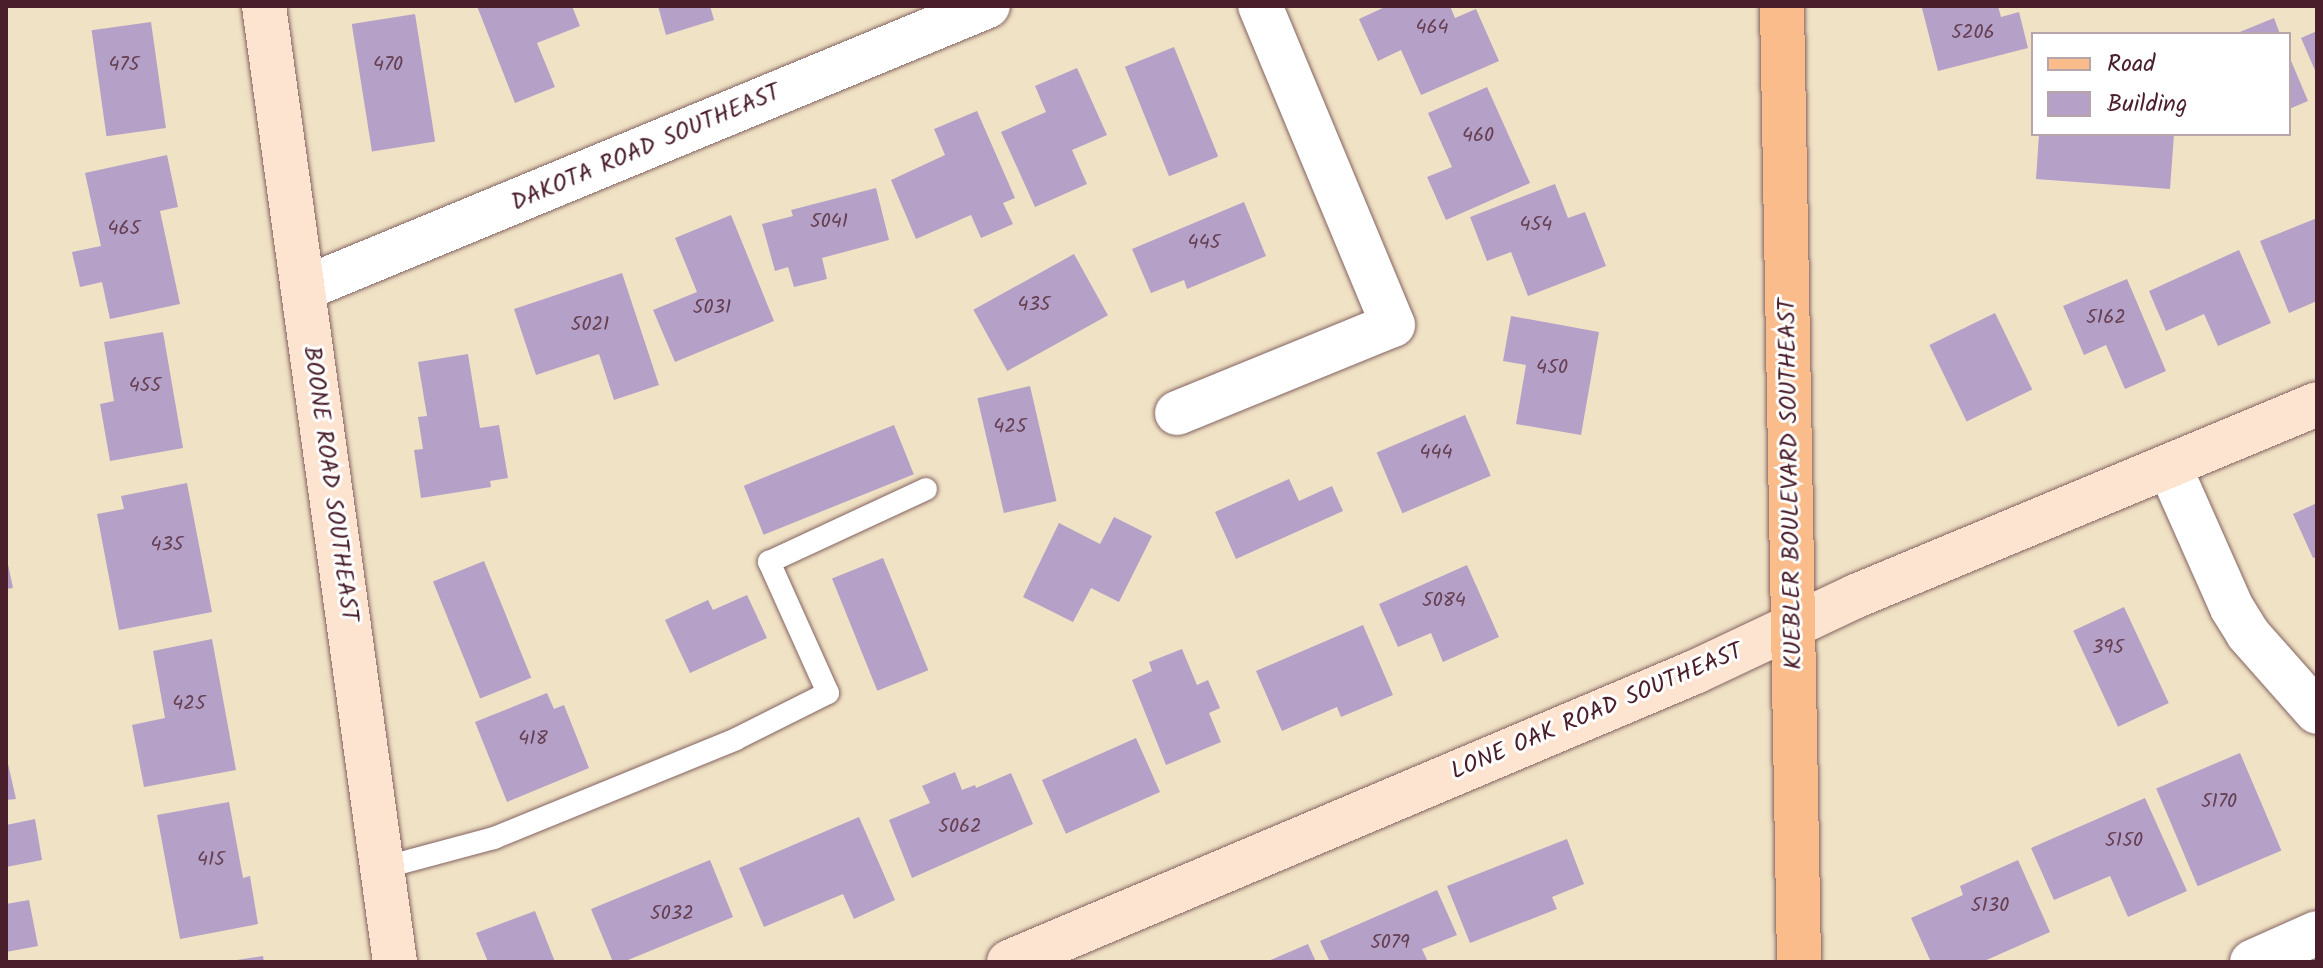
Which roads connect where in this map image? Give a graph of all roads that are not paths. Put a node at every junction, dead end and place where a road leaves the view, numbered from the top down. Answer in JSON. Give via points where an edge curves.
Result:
{"nodes":[{"id":1,"x":264,"y":6,"type":"edge"},
{"id":2,"x":988,"y":6,"type":"edge"},
{"id":3,"x":1260,"y":6,"type":"edge"},
{"id":4,"x":1782,"y":6,"type":"edge"},
{"id":5,"x":303,"y":289,"type":"junction"},
{"id":6,"x":2317,"y":404,"type":"edge"},
{"id":7,"x":1177,"y":413,"type":"dead end"},
{"id":8,"x":2169,"y":466,"type":"junction"},
{"id":9,"x":926,"y":489,"type":"dead end"},
{"id":10,"x":1793,"y":625,"type":"junction"},
{"id":11,"x":2317,"y":712,"type":"edge"},
{"id":12,"x":382,"y":868,"type":"junction"},
{"id":13,"x":2317,"y":933,"type":"edge"},
{"id":14,"x":395,"y":962,"type":"edge"},
{"id":15,"x":1009,"y":962,"type":"edge"},
{"id":16,"x":1799,"y":962,"type":"edge"},
{"id":17,"x":2252,"y":962,"type":"edge"}],
"edges":[{"from":1,"to":5,"type":"street","name":"BOONE ROAD SOUTHEAST"},
{"from":2,"to":5,"type":"street","name":"DAKOTA ROAD SOUTHEAST"},
{"from":3,"to":7,"type":"street","via":[[1393,325]]},
{"from":4,"to":10,"type":"main road","name":"KUEBLER BOULEVARD SOUTHEAST"},
{"from":5,"to":12,"type":"street","name":"BOONE ROAD SOUTHEAST"},
{"from":6,"to":8,"type":"street","name":"LONE OAK ROAD SOUTHEAST"},
{"from":8,"to":10,"type":"street","name":"LONE OAK ROAD SOUTHEAST"},
{"from":8,"to":11,"type":"street","via":[[2232,608],[2248,634]]},
{"from":9,"to":12,"type":"lane","via":[[769,562],[828,693],[736,739],[509,832]]},
{"from":10,"to":15,"type":"street","name":"LONE OAK ROAD SOUTHEAST","via":[[1695,672]]},
{"from":10,"to":16,"type":"main road","name":"KUEBLER BOULEVARD SOUTHEAST"},
{"from":12,"to":14,"type":"street","name":"BOONE ROAD SOUTHEAST"},
{"from":13,"to":17,"type":"street"}]}
